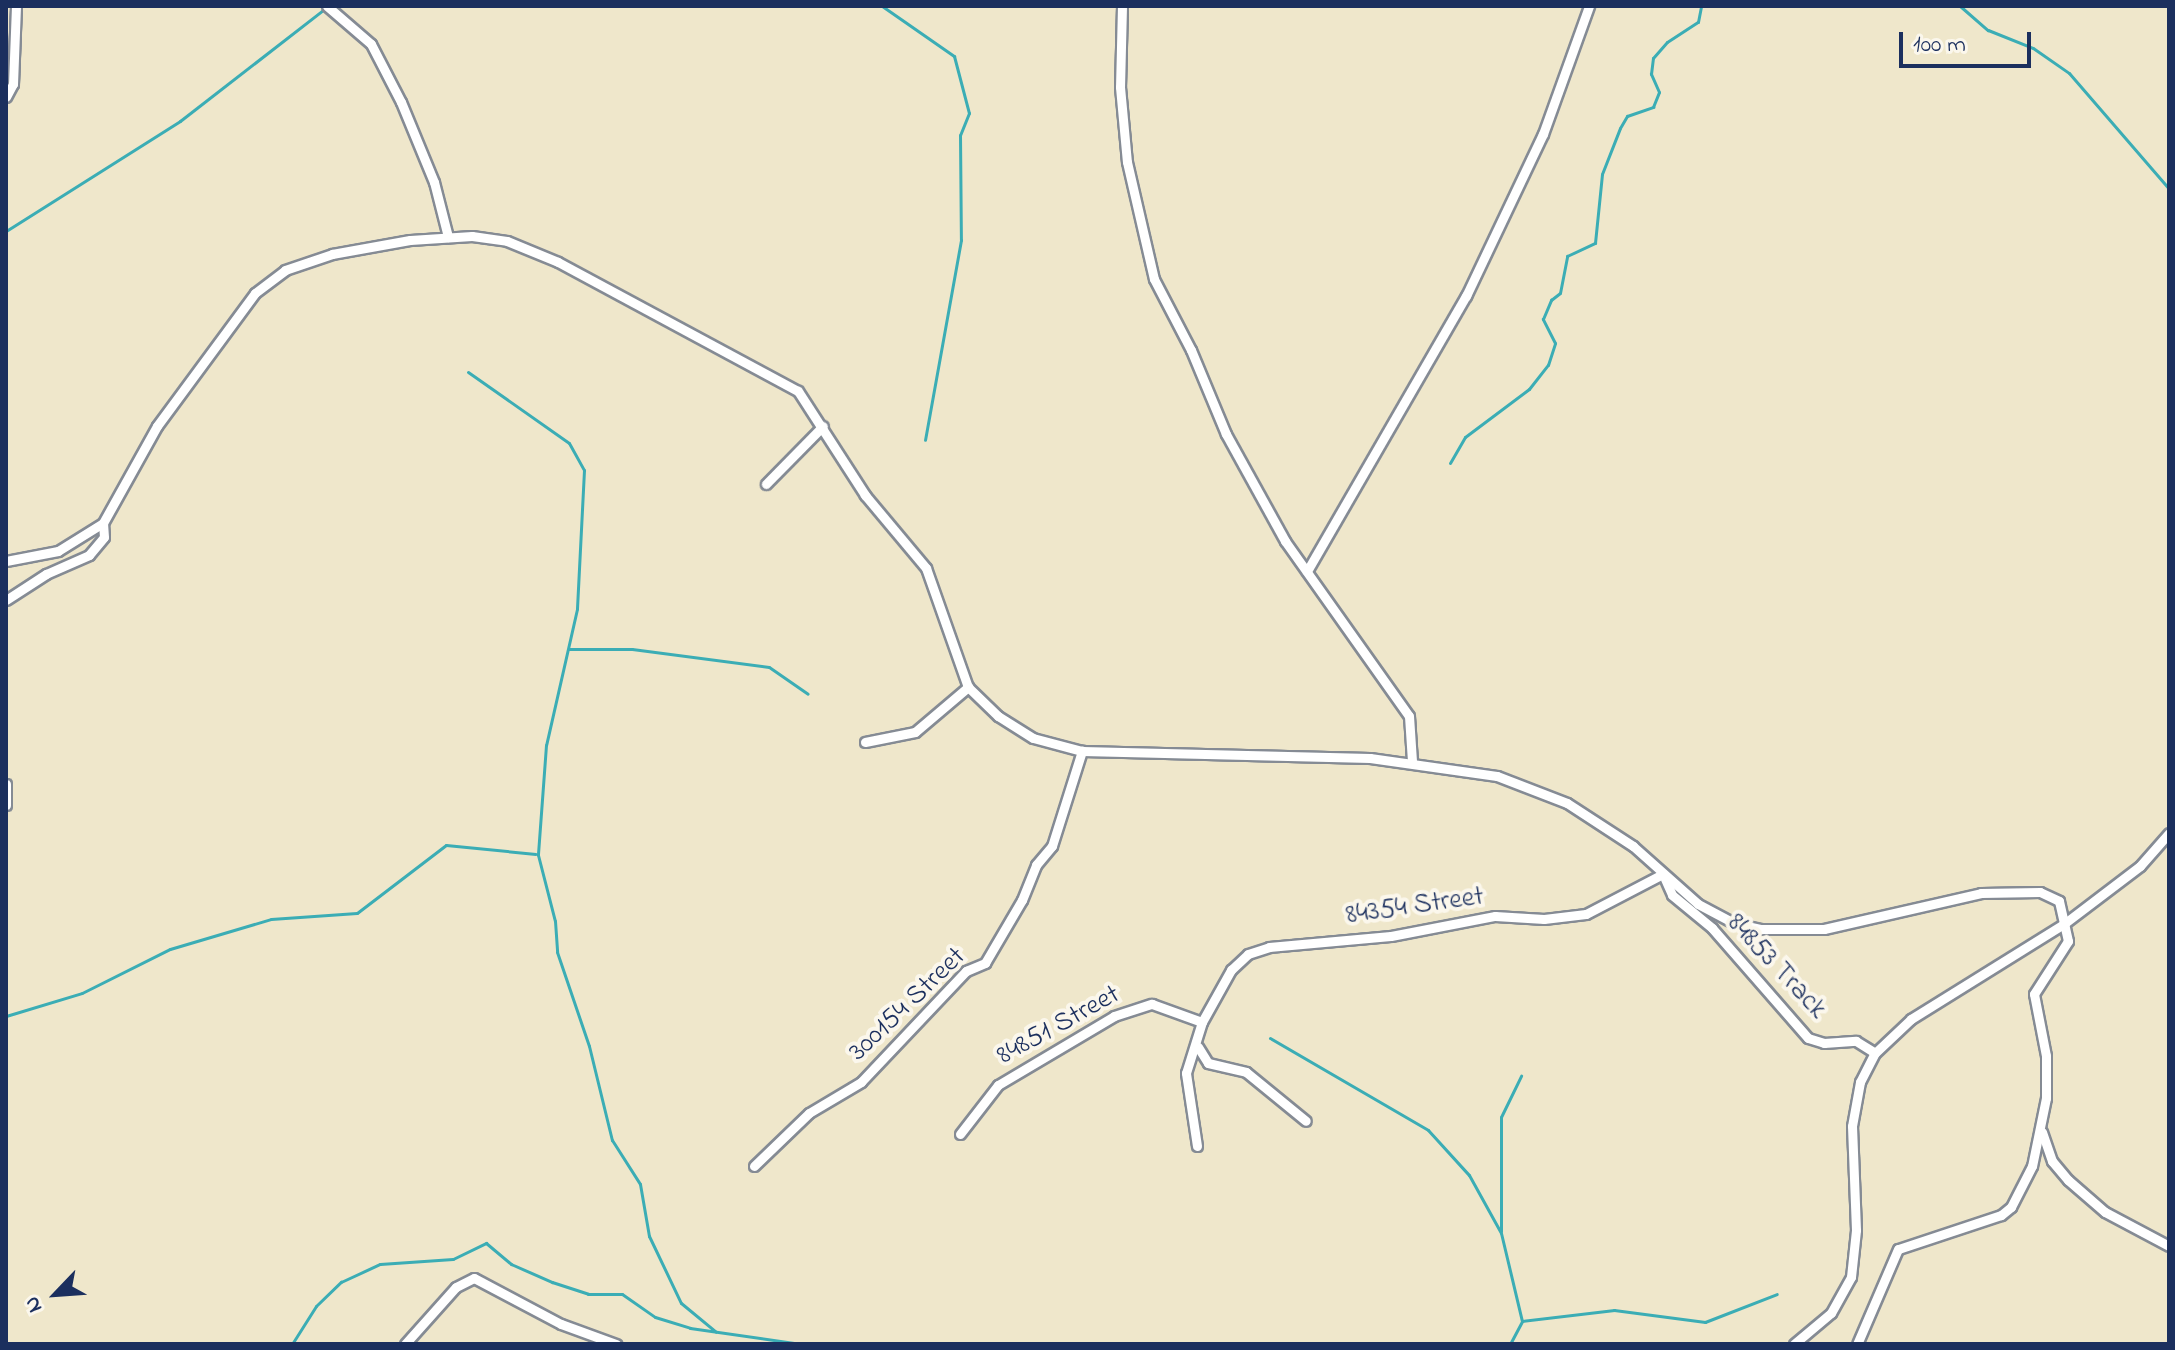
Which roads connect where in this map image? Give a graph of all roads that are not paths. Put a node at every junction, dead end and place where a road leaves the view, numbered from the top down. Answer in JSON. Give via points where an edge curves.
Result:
{"nodes":[{"id":1,"x":16,"y":6,"type":"edge"},
{"id":2,"x":327,"y":6,"type":"edge"},
{"id":3,"x":1122,"y":6,"type":"edge"},
{"id":4,"x":1589,"y":6,"type":"edge"},
{"id":5,"x":6,"y":97,"type":"edge"},
{"id":6,"x":448,"y":237,"type":"junction"},
{"id":7,"x":823,"y":426,"type":"junction"},
{"id":8,"x":766,"y":484,"type":"dead end"},
{"id":9,"x":103,"y":523,"type":"junction"},
{"id":10,"x":6,"y":561,"type":"edge"},
{"id":11,"x":1307,"y":571,"type":"junction"},
{"id":12,"x":6,"y":600,"type":"edge"},
{"id":13,"x":968,"y":687,"type":"junction"},
{"id":14,"x":865,"y":742,"type":"dead end"},
{"id":15,"x":1082,"y":751,"type":"junction"},
{"id":16,"x":1412,"y":761,"type":"junction"},
{"id":17,"x":6,"y":784,"type":"edge"},
{"id":18,"x":6,"y":805,"type":"edge"},
{"id":19,"x":2169,"y":833,"type":"edge"},
{"id":20,"x":1663,"y":874,"type":"junction"},
{"id":21,"x":2059,"y":901,"type":"junction"},
{"id":22,"x":2083,"y":909,"type":"junction"},
{"id":23,"x":2065,"y":923,"type":"junction"},
{"id":24,"x":1202,"y":1022,"type":"junction"},
{"id":25,"x":1198,"y":1047,"type":"junction"},
{"id":26,"x":1875,"y":1053,"type":"junction"},
{"id":27,"x":1306,"y":1121,"type":"dead end"},
{"id":28,"x":2042,"y":1129,"type":"junction"},
{"id":29,"x":960,"y":1134,"type":"dead end"},
{"id":30,"x":1197,"y":1146,"type":"dead end"},
{"id":31,"x":754,"y":1166,"type":"dead end"},
{"id":32,"x":2169,"y":1246,"type":"edge"},
{"id":33,"x":405,"y":1344,"type":"edge"},
{"id":34,"x":616,"y":1344,"type":"edge"},
{"id":35,"x":1794,"y":1344,"type":"edge"},
{"id":36,"x":1857,"y":1344,"type":"edge"}],
"edges":[{"from":1,"to":5,"type":"street","via":[[13,84]]},
{"from":2,"to":6,"type":"street","via":[[371,44],[434,182]]},
{"from":3,"to":11,"type":"street","via":[[1120,87],[1127,162],[1154,279],[1226,434]]},
{"from":4,"to":11,"type":"street","via":[[1543,134],[1466,296]]},
{"from":6,"to":7,"type":"street","via":[[507,241],[558,262],[775,376],[798,391]]},
{"from":6,"to":9,"type":"street","via":[[332,254],[285,270],[255,293],[157,426]]},
{"from":7,"to":8,"type":"street"},
{"from":7,"to":13,"type":"street","via":[[865,495],[926,568]]},
{"from":9,"to":10,"type":"street","via":[[58,551]]},
{"from":9,"to":12,"type":"street","via":[[104,537],[89,555]]},
{"from":11,"to":16,"type":"street","via":[[1409,716]]},
{"from":13,"to":14,"type":"street","via":[[915,732]]},
{"from":13,"to":15,"type":"street","via":[[998,716],[1033,738]]},
{"from":15,"to":16,"type":"street"},
{"from":15,"to":31,"type":"street","name":"300154 Street","via":[[1052,846],[1036,865],[985,963],[966,971],[861,1082],[809,1113]]},
{"from":16,"to":20,"type":"street","via":[[1497,776],[1567,803],[1633,846]]},
{"from":17,"to":18,"type":"street"},
{"from":19,"to":22,"type":"street","via":[[2140,866]]},
{"from":20,"to":21,"type":"street","via":[[1698,904],[1733,923],[1761,929],[1824,929],[1981,893],[2040,892]]},
{"from":20,"to":24,"type":"street","name":"84354 Street","via":[[1616,903],[1586,914],[1544,919],[1495,916],[1391,936],[1256,950],[1231,970]]},
{"from":20,"to":26,"type":"street","name":"84853 Track","via":[[1672,895],[1712,928],[1808,1038],[1856,1041]]},
{"from":21,"to":22,"type":"street"},
{"from":21,"to":23,"type":"street"},
{"from":22,"to":23,"type":"street"},
{"from":23,"to":26,"type":"street","via":[[1911,1019]]},
{"from":23,"to":28,"type":"street","via":[[2068,941],[2034,994],[2046,1056]]},
{"from":24,"to":25,"type":"street"},
{"from":24,"to":29,"type":"street","name":"84851 Street","via":[[1152,1004],[1114,1016],[998,1085]]},
{"from":25,"to":27,"type":"street","via":[[1208,1063],[1246,1072]]},
{"from":25,"to":30,"type":"street","via":[[1186,1073]]},
{"from":26,"to":35,"type":"street","via":[[1860,1082],[1852,1126],[1856,1230],[1851,1277],[1831,1313]]},
{"from":28,"to":32,"type":"street","via":[[2052,1161],[2068,1180],[2105,1212]]},
{"from":28,"to":36,"type":"street","via":[[2032,1166],[2011,1207],[1992,1221],[1898,1249]]},
{"from":33,"to":34,"type":"street","via":[[456,1287],[474,1278],[561,1324]]}]}
